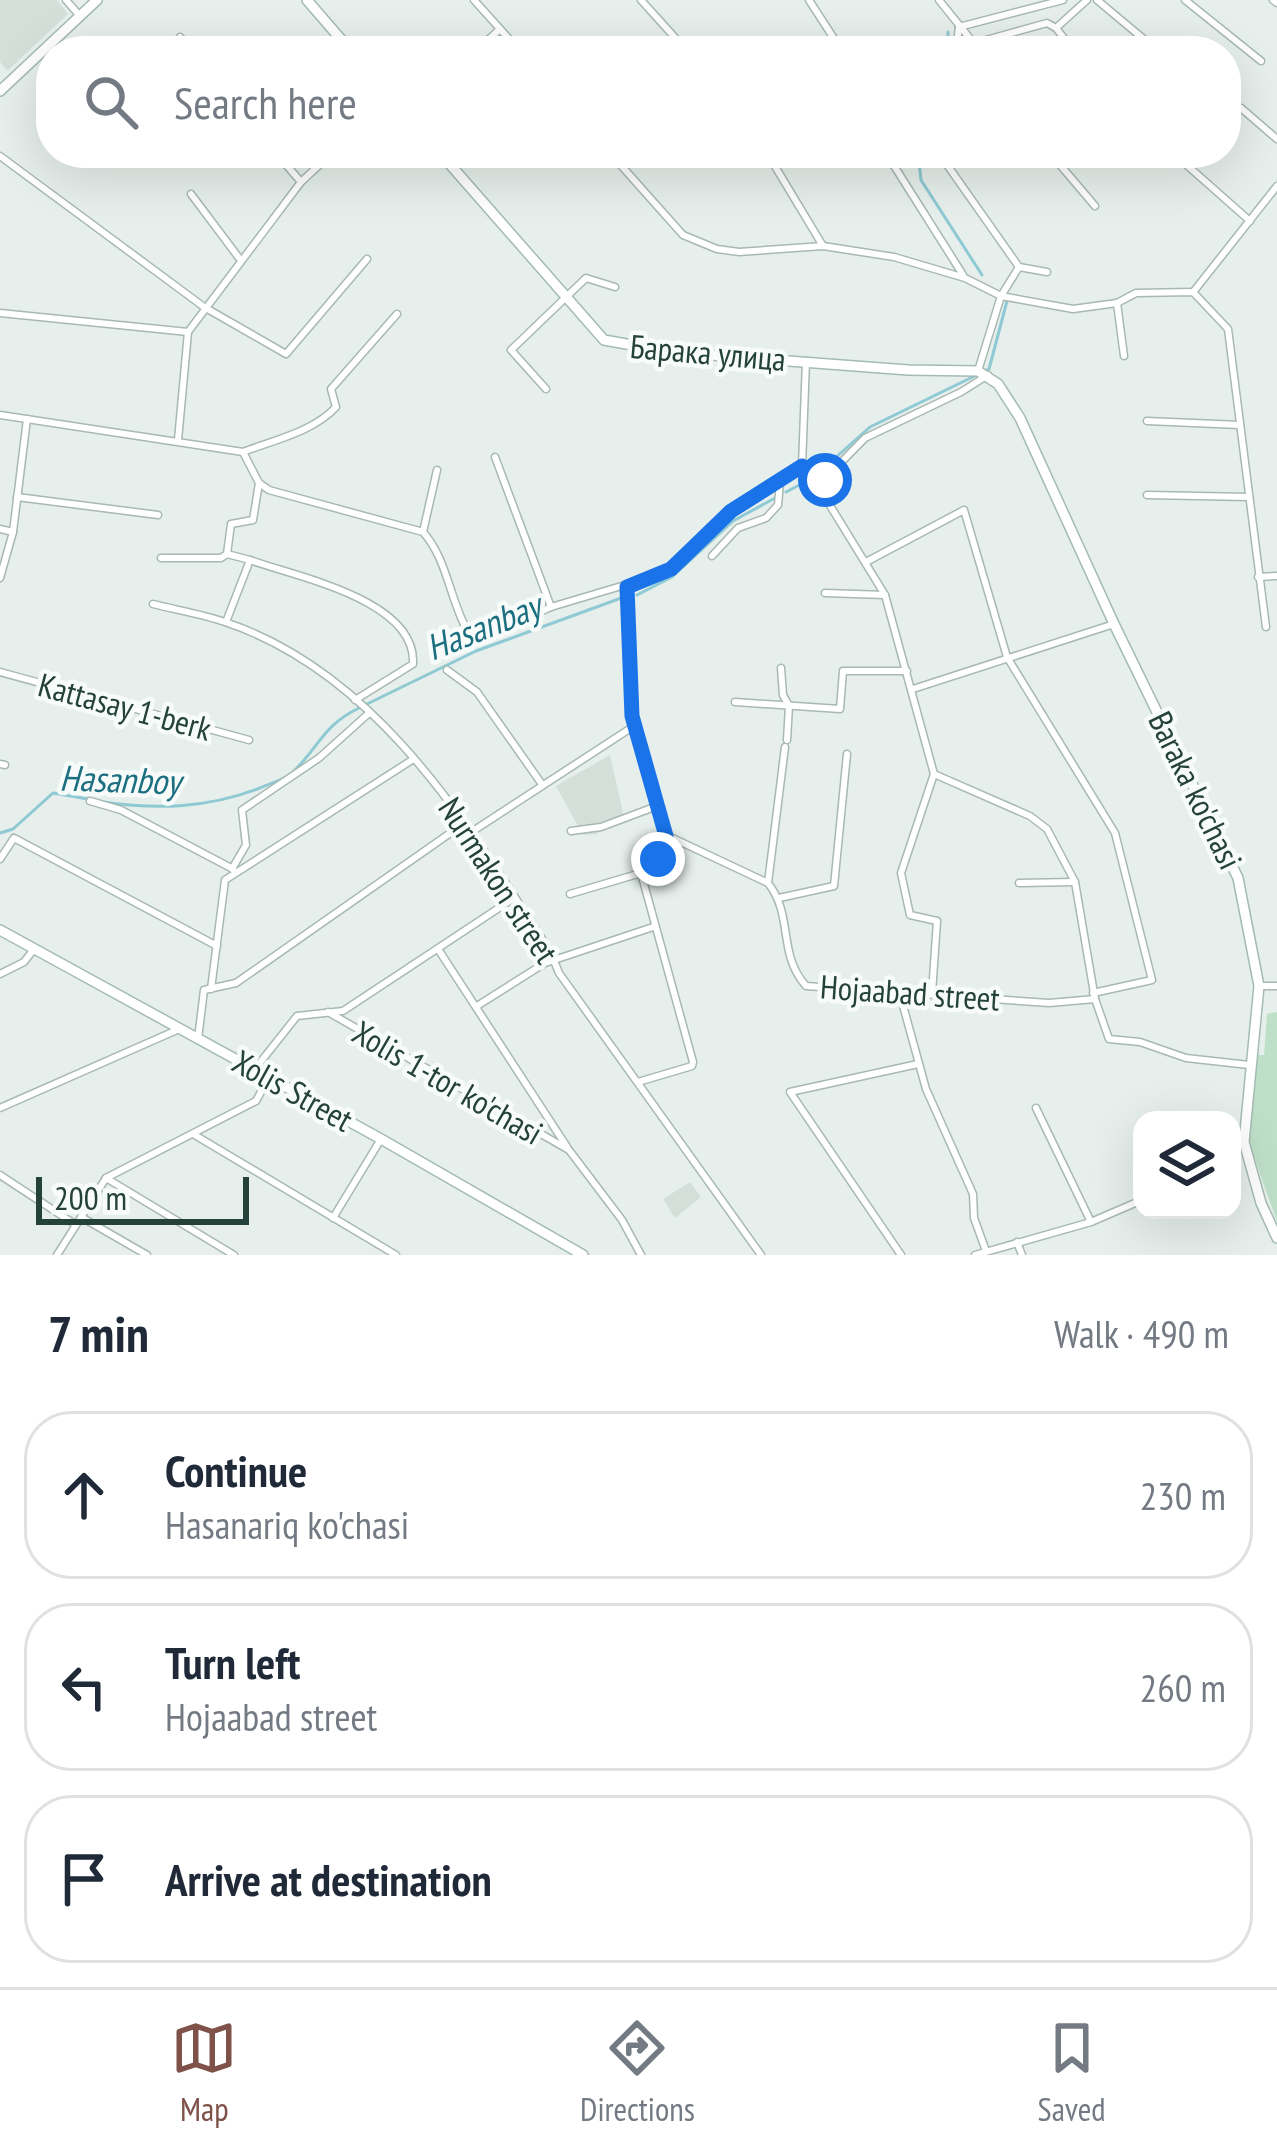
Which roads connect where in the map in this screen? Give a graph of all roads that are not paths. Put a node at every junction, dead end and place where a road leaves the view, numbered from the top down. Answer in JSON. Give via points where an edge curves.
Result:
{"nodes":[{"id":1,"x":66,"y":0,"type":"edge"},
{"id":2,"x":97,"y":0,"type":"edge"},
{"id":3,"x":307,"y":0,"type":"edge"},
{"id":4,"x":474,"y":0,"type":"edge"},
{"id":5,"x":640,"y":0,"type":"edge"},
{"id":6,"x":808,"y":0,"type":"edge"},
{"id":7,"x":939,"y":0,"type":"edge"},
{"id":8,"x":1063,"y":0,"type":"edge"},
{"id":9,"x":1087,"y":0,"type":"edge"},
{"id":10,"x":1097,"y":0,"type":"edge"},
{"id":11,"x":1185,"y":0,"type":"edge"},
{"id":12,"x":79,"y":15,"type":"junction"},
{"id":13,"x":959,"y":27,"type":"junction"},
{"id":14,"x":1056,"y":28,"type":"junction"},
{"id":15,"x":500,"y":29,"type":"junction"},
{"id":16,"x":61,"y":36,"type":"edge"},
{"id":17,"x":338,"y":36,"type":"edge"},
{"id":18,"x":492,"y":36,"type":"edge"},
{"id":19,"x":506,"y":36,"type":"edge"},
{"id":20,"x":673,"y":36,"type":"edge"},
{"id":21,"x":832,"y":36,"type":"edge"},
{"id":22,"x":958,"y":36,"type":"edge"},
{"id":23,"x":968,"y":36,"type":"edge"},
{"id":24,"x":1010,"y":36,"type":"edge"},
{"id":25,"x":1062,"y":36,"type":"edge"},
{"id":26,"x":1140,"y":36,"type":"edge"},
{"id":27,"x":1230,"y":36,"type":"edge"},
{"id":28,"x":1241,"y":45,"type":"edge"},
{"id":29,"x":1261,"y":61,"type":"dead end"},
{"id":30,"x":36,"y":62,"type":"edge"},
{"id":31,"x":0,"y":91,"type":"edge"},
{"id":32,"x":1241,"y":109,"type":"edge"},
{"id":33,"x":1277,"y":139,"type":"edge"},
{"id":34,"x":0,"y":156,"type":"edge"},
{"id":35,"x":289,"y":168,"type":"edge"},
{"id":36,"x":316,"y":168,"type":"edge"},
{"id":37,"x":453,"y":168,"type":"edge"},
{"id":38,"x":623,"y":168,"type":"edge"},
{"id":39,"x":776,"y":168,"type":"edge"},
{"id":40,"x":895,"y":168,"type":"edge"},
{"id":41,"x":949,"y":168,"type":"edge"},
{"id":42,"x":1063,"y":168,"type":"edge"},
{"id":43,"x":1190,"y":168,"type":"edge"},
{"id":44,"x":301,"y":182,"type":"junction"},
{"id":45,"x":1277,"y":186,"type":"edge"},
{"id":46,"x":190,"y":194,"type":"dead end"},
{"id":47,"x":1095,"y":206,"type":"dead end"},
{"id":48,"x":1250,"y":221,"type":"junction"},
{"id":49,"x":824,"y":246,"type":"junction"},
{"id":50,"x":240,"y":259,"type":"junction"},
{"id":51,"x":368,"y":259,"type":"dead end"},
{"id":52,"x":1018,"y":267,"type":"junction"},
{"id":53,"x":1048,"y":272,"type":"dead end"},
{"id":54,"x":965,"y":278,"type":"junction"},
{"id":55,"x":615,"y":286,"type":"dead end"},
{"id":56,"x":1193,"y":292,"type":"junction"},
{"id":57,"x":1001,"y":296,"type":"junction"},
{"id":58,"x":566,"y":299,"type":"junction"},
{"id":59,"x":1117,"y":303,"type":"junction"},
{"id":60,"x":204,"y":307,"type":"junction"},
{"id":61,"x":0,"y":313,"type":"edge"},
{"id":62,"x":397,"y":314,"type":"dead end"},
{"id":63,"x":188,"y":332,"type":"junction"},
{"id":64,"x":1124,"y":356,"type":"dead end"},
{"id":65,"x":806,"y":361,"type":"junction"},
{"id":66,"x":982,"y":372,"type":"junction"},
{"id":67,"x":546,"y":389,"type":"dead end"},
{"id":68,"x":0,"y":415,"type":"edge"},
{"id":69,"x":27,"y":419,"type":"junction"},
{"id":70,"x":1147,"y":422,"type":"dead end"},
{"id":71,"x":1240,"y":425,"type":"junction"},
{"id":72,"x":178,"y":440,"type":"junction"},
{"id":73,"x":243,"y":452,"type":"junction"},
{"id":74,"x":495,"y":457,"type":"dead end"},
{"id":75,"x":802,"y":466,"type":"junction"},
{"id":76,"x":437,"y":470,"type":"dead end"},
{"id":77,"x":780,"y":482,"type":"junction"},
{"id":78,"x":260,"y":483,"type":"junction"},
{"id":79,"x":818,"y":486,"type":"junction"},
{"id":80,"x":1147,"y":495,"type":"dead end"},
{"id":81,"x":17,"y":497,"type":"junction"},
{"id":82,"x":1249,"y":497,"type":"junction"},
{"id":83,"x":158,"y":515,"type":"dead end"},
{"id":84,"x":0,"y":530,"type":"edge"},
{"id":85,"x":13,"y":532,"type":"junction"},
{"id":86,"x":423,"y":532,"type":"junction"},
{"id":87,"x":227,"y":554,"type":"junction"},
{"id":88,"x":712,"y":556,"type":"dead end"},
{"id":89,"x":160,"y":559,"type":"dead end"},
{"id":90,"x":250,"y":560,"type":"junction"},
{"id":91,"x":866,"y":562,"type":"junction"},
{"id":92,"x":1277,"y":576,"type":"edge"},
{"id":93,"x":1258,"y":577,"type":"junction"},
{"id":94,"x":0,"y":578,"type":"edge"},
{"id":95,"x":627,"y":587,"type":"junction"},
{"id":96,"x":825,"y":593,"type":"dead end"},
{"id":97,"x":885,"y":595,"type":"junction"},
{"id":98,"x":153,"y":604,"type":"dead end"},
{"id":99,"x":551,"y":607,"type":"junction"},
{"id":100,"x":226,"y":622,"type":"junction"},
{"id":101,"x":1114,"y":624,"type":"junction"},
{"id":102,"x":1266,"y":627,"type":"dead end"},
{"id":103,"x":1007,"y":657,"type":"junction"},
{"id":104,"x":781,"y":668,"type":"dead end"},
{"id":105,"x":447,"y":670,"type":"dead end"},
{"id":106,"x":907,"y":671,"type":"junction"},
{"id":107,"x":0,"y":672,"type":"edge"},
{"id":108,"x":913,"y":689,"type":"junction"},
{"id":109,"x":356,"y":700,"type":"junction"},
{"id":110,"x":735,"y":702,"type":"dead end"},
{"id":111,"x":789,"y":706,"type":"junction"},
{"id":112,"x":368,"y":714,"type":"junction"},
{"id":113,"x":634,"y":726,"type":"junction"},
{"id":114,"x":249,"y":740,"type":"dead end"},
{"id":115,"x":847,"y":754,"type":"dead end"},
{"id":116,"x":413,"y":759,"type":"junction"},
{"id":117,"x":934,"y":774,"type":"junction"},
{"id":118,"x":541,"y":783,"type":"junction"},
{"id":119,"x":91,"y":801,"type":"dead end"},
{"id":120,"x":657,"y":806,"type":"junction"},
{"id":121,"x":466,"y":822,"type":"junction"},
{"id":122,"x":473,"y":831,"type":"junction"},
{"id":123,"x":571,"y":831,"type":"dead end"},
{"id":124,"x":666,"y":836,"type":"junction"},
{"id":125,"x":0,"y":859,"type":"edge"},
{"id":126,"x":235,"y":870,"type":"junction"},
{"id":127,"x":641,"y":873,"type":"junction"},
{"id":128,"x":1075,"y":882,"type":"junction"},
{"id":129,"x":768,"y":883,"type":"junction"},
{"id":130,"x":1019,"y":883,"type":"dead end"},
{"id":131,"x":570,"y":894,"type":"dead end"},
{"id":132,"x":514,"y":898,"type":"junction"},
{"id":133,"x":779,"y":898,"type":"junction"},
{"id":134,"x":653,"y":927,"type":"junction"},
{"id":135,"x":0,"y":930,"type":"edge"},
{"id":136,"x":217,"y":946,"type":"junction"},
{"id":137,"x":438,"y":949,"type":"junction"},
{"id":138,"x":34,"y":950,"type":"junction"},
{"id":139,"x":552,"y":960,"type":"junction"},
{"id":140,"x":0,"y":974,"type":"edge"},
{"id":141,"x":1259,"y":986,"type":"junction"},
{"id":142,"x":1277,"y":986,"type":"edge"},
{"id":143,"x":211,"y":989,"type":"junction"},
{"id":144,"x":898,"y":991,"type":"junction"},
{"id":145,"x":932,"y":993,"type":"junction"},
{"id":146,"x":1094,"y":996,"type":"junction"},
{"id":147,"x":476,"y":1007,"type":"junction"},
{"id":148,"x":328,"y":1012,"type":"junction"},
{"id":149,"x":177,"y":1030,"type":"junction"},
{"id":150,"x":199,"y":1039,"type":"junction"},
{"id":151,"x":918,"y":1064,"type":"junction"},
{"id":152,"x":1249,"y":1066,"type":"junction"},
{"id":153,"x":255,"y":1070,"type":"junction"},
{"id":154,"x":269,"y":1077,"type":"junction"},
{"id":155,"x":638,"y":1082,"type":"junction"},
{"id":156,"x":0,"y":1108,"type":"edge"},
{"id":157,"x":1036,"y":1108,"type":"dead end"},
{"id":158,"x":1241,"y":1111,"type":"edge"},
{"id":159,"x":192,"y":1134,"type":"junction"},
{"id":160,"x":1241,"y":1138,"type":"edge"},
{"id":161,"x":381,"y":1139,"type":"junction"},
{"id":162,"x":569,"y":1150,"type":"junction"},
{"id":163,"x":0,"y":1175,"type":"edge"},
{"id":164,"x":106,"y":1178,"type":"junction"},
{"id":165,"x":1133,"y":1204,"type":"edge"},
{"id":166,"x":333,"y":1219,"type":"junction"},
{"id":167,"x":78,"y":1221,"type":"junction"},
{"id":168,"x":1091,"y":1222,"type":"junction"},
{"id":169,"x":1277,"y":1238,"type":"edge"},
{"id":170,"x":1017,"y":1242,"type":"junction"},
{"id":171,"x":986,"y":1251,"type":"junction"},
{"id":172,"x":57,"y":1255,"type":"edge"},
{"id":173,"x":147,"y":1255,"type":"edge"},
{"id":174,"x":234,"y":1255,"type":"edge"},
{"id":175,"x":396,"y":1255,"type":"edge"},
{"id":176,"x":583,"y":1255,"type":"edge"},
{"id":177,"x":641,"y":1255,"type":"edge"},
{"id":178,"x":761,"y":1255,"type":"edge"},
{"id":179,"x":902,"y":1255,"type":"edge"},
{"id":180,"x":975,"y":1255,"type":"edge"},
{"id":181,"x":1022,"y":1255,"type":"edge"}],
"edges":[{"from":1,"to":12,"type":"street"},
{"from":2,"to":12,"type":"main road"},
{"from":3,"to":17,"type":"main road"},
{"from":4,"to":15,"type":"street"},
{"from":5,"to":20,"type":"street"},
{"from":6,"to":21,"type":"street"},
{"from":7,"to":13,"type":"street"},
{"from":8,"to":13,"type":"street"},
{"from":9,"to":14,"type":"street"},
{"from":10,"to":26,"type":"street"},
{"from":11,"to":27,"type":"street"},
{"from":12,"to":16,"type":"main road"},
{"from":13,"to":22,"type":"street"},
{"from":13,"to":23,"type":"street"},
{"from":14,"to":24,"type":"street","via":[[1047,23]]},
{"from":14,"to":25,"type":"street"},
{"from":15,"to":18,"type":"street"},
{"from":15,"to":19,"type":"street"},
{"from":28,"to":29,"type":"street"},
{"from":30,"to":31,"type":"main road"},
{"from":32,"to":33,"type":"street"},
{"from":34,"to":60,"type":"street"},
{"from":35,"to":44,"type":"street"},
{"from":36,"to":44,"type":"street"},
{"from":37,"to":58,"type":"main road","name":"Барака улица"},
{"from":38,"to":49,"type":"street","via":[[697,243],[740,252]]},
{"from":39,"to":49,"type":"street"},
{"from":40,"to":54,"type":"street"},
{"from":41,"to":52,"type":"street"},
{"from":42,"to":47,"type":"street"},
{"from":43,"to":48,"type":"street"},
{"from":44,"to":50,"type":"street"},
{"from":45,"to":48,"type":"street"},
{"from":46,"to":50,"type":"street"},
{"from":48,"to":56,"type":"street"},
{"from":49,"to":54,"type":"street"},
{"from":50,"to":60,"type":"street"},
{"from":51,"to":60,"type":"street","via":[[288,354]]},
{"from":52,"to":53,"type":"street"},
{"from":52,"to":57,"type":"street"},
{"from":54,"to":57,"type":"street"},
{"from":55,"to":58,"type":"street","via":[[586,278]]},
{"from":56,"to":59,"type":"street","via":[[1136,293]]},
{"from":56,"to":71,"type":"street","via":[[1228,329]]},
{"from":57,"to":59,"type":"street","via":[[1073,309]]},
{"from":57,"to":66,"type":"street"},
{"from":58,"to":65,"type":"main road","name":"Барака улица","via":[[616,344]]},
{"from":58,"to":67,"type":"street","via":[[511,350]]},
{"from":59,"to":64,"type":"street"},
{"from":60,"to":63,"type":"street"},
{"from":61,"to":63,"type":"street"},
{"from":62,"to":73,"type":"street","via":[[331,389],[332,412]]},
{"from":63,"to":72,"type":"street"},
{"from":65,"to":66,"type":"main road","name":"Барака улица"},
{"from":65,"to":75,"type":"street"},
{"from":66,"to":79,"type":"street","via":[[865,438]]},
{"from":66,"to":101,"type":"main road","name":"Baraka ko'chasi","via":[[1020,418]]},
{"from":68,"to":69,"type":"street"},
{"from":69,"to":72,"type":"street"},
{"from":69,"to":81,"type":"street"},
{"from":70,"to":71,"type":"street"},
{"from":71,"to":82,"type":"street"},
{"from":72,"to":73,"type":"street"},
{"from":73,"to":78,"type":"street"},
{"from":74,"to":99,"type":"street"},
{"from":75,"to":77,"type":"street"},
{"from":75,"to":79,"type":"street"},
{"from":76,"to":86,"type":"street"},
{"from":77,"to":88,"type":"street","via":[[778,505],[738,528]]},
{"from":77,"to":95,"type":"street","via":[[731,511],[671,569]]},
{"from":78,"to":86,"type":"street"},
{"from":78,"to":87,"type":"street","via":[[255,517],[231,524]]},
{"from":79,"to":91,"type":"street"},
{"from":80,"to":82,"type":"street"},
{"from":81,"to":83,"type":"street"},
{"from":81,"to":85,"type":"street"},
{"from":82,"to":93,"type":"street"},
{"from":84,"to":85,"type":"street"},
{"from":85,"to":94,"type":"street"},
{"from":86,"to":99,"type":"street","via":[[469,634],[491,634]]},
{"from":87,"to":89,"type":"street"},
{"from":87,"to":90,"type":"street"},
{"from":90,"to":100,"type":"street"},
{"from":90,"to":109,"type":"street","via":[[371,602],[406,635],[413,664]]},
{"from":91,"to":97,"type":"street"},
{"from":91,"to":103,"type":"street","via":[[964,509]]},
{"from":92,"to":93,"type":"street"},
{"from":93,"to":102,"type":"street"},
{"from":95,"to":99,"type":"street"},
{"from":95,"to":113,"type":"street"},
{"from":96,"to":97,"type":"street"},
{"from":97,"to":106,"type":"street"},
{"from":98,"to":100,"type":"street","name":"Nurmakon street"},
{"from":100,"to":109,"type":"street","name":"Nurmakon street"},
{"from":101,"to":103,"type":"street"},
{"from":101,"to":141,"type":"main road","name":"Baraka ko'chasi","via":[[1233,863]]},
{"from":103,"to":108,"type":"street"},
{"from":103,"to":146,"type":"street","name":"Hojaabad street","via":[[1114,833],[1152,976]]},
{"from":104,"to":111,"type":"street"},
{"from":105,"to":118,"type":"street","via":[[477,692]]},
{"from":106,"to":108,"type":"street"},
{"from":106,"to":111,"type":"street","via":[[843,671],[840,709]]},
{"from":107,"to":114,"type":"street","name":"Kattasay 1-berk"},
{"from":108,"to":117,"type":"street"},
{"from":109,"to":112,"type":"street","name":"Nurmakon street"},
{"from":110,"to":111,"type":"street"},
{"from":111,"to":129,"type":"street"},
{"from":112,"to":116,"type":"street","name":"Nurmakon street"},
{"from":112,"to":126,"type":"street","via":[[242,810],[245,845]]},
{"from":113,"to":118,"type":"street"},
{"from":113,"to":120,"type":"street"},
{"from":115,"to":133,"type":"street","via":[[834,886]]},
{"from":116,"to":121,"type":"street","name":"Nurmakon street"},
{"from":116,"to":126,"type":"street"},
{"from":117,"to":128,"type":"street","via":[[1030,816],[1047,830]]},
{"from":117,"to":145,"type":"street","via":[[901,873],[910,915],[937,921]]},
{"from":118,"to":122,"type":"street"},
{"from":119,"to":126,"type":"street"},
{"from":120,"to":123,"type":"street"},
{"from":120,"to":124,"type":"street"},
{"from":121,"to":122,"type":"street","name":"Nurmakon street"},
{"from":121,"to":143,"type":"street","via":[[236,983]]},
{"from":122,"to":132,"type":"street","name":"Nurmakon street"},
{"from":124,"to":127,"type":"street","via":[[658,859]]},
{"from":124,"to":129,"type":"street","name":"Hojaabad street"},
{"from":125,"to":136,"type":"street","via":[[14,838]]},
{"from":126,"to":136,"type":"street","via":[[225,880]]},
{"from":127,"to":131,"type":"street"},
{"from":127,"to":134,"type":"street"},
{"from":128,"to":130,"type":"street"},
{"from":128,"to":146,"type":"street"},
{"from":129,"to":133,"type":"street","name":"Hojaabad street"},
{"from":132,"to":137,"type":"street"},
{"from":132,"to":139,"type":"street","name":"Nurmakon street"},
{"from":133,"to":144,"type":"street","name":"Hojaabad street","via":[[792,970],[806,986]]},
{"from":134,"to":139,"type":"street"},
{"from":134,"to":155,"type":"street","via":[[693,1062]]},
{"from":135,"to":138,"type":"main road","name":"Xolis Street"},
{"from":136,"to":143,"type":"street"},
{"from":137,"to":147,"type":"street","name":"Xolis 1-tor ko'chasi"},
{"from":137,"to":148,"type":"street","via":[[343,1011]]},
{"from":138,"to":140,"type":"street"},
{"from":138,"to":149,"type":"main road","name":"Xolis Street"},
{"from":139,"to":147,"type":"street"},
{"from":139,"to":155,"type":"street","name":"Nurmakon street"},
{"from":141,"to":142,"type":"street"},
{"from":141,"to":152,"type":"main road","name":"Baraka ko'chasi"},
{"from":143,"to":150,"type":"street","via":[[204,991]]},
{"from":144,"to":145,"type":"street","name":"Hojaabad street"},
{"from":144,"to":151,"type":"street"},
{"from":145,"to":146,"type":"street","name":"Hojaabad street","via":[[1049,1004]]},
{"from":146,"to":152,"type":"street","via":[[1109,1039]]},
{"from":147,"to":162,"type":"street","name":"Xolis 1-tor ko'chasi"},
{"from":148,"to":153,"type":"street","via":[[297,1016]]},
{"from":148,"to":162,"type":"street","name":"Xolis 1-tor ko'chasi"},
{"from":149,"to":150,"type":"main road","name":"Xolis Street"},
{"from":149,"to":156,"type":"street"},
{"from":150,"to":153,"type":"main road","name":"Xolis Street"},
{"from":151,"to":171,"type":"street","via":[[973,1194]]},
{"from":151,"to":179,"type":"street","via":[[790,1092]]},
{"from":152,"to":158,"type":"main road","name":"Baraka ko'chasi"},
{"from":153,"to":154,"type":"main road","name":"Xolis Street"},
{"from":154,"to":159,"type":"street","via":[[256,1101]]},
{"from":154,"to":161,"type":"main road","name":"Xolis Street"},
{"from":155,"to":178,"type":"street","name":"Nurmakon street"},
{"from":157,"to":168,"type":"street"},
{"from":159,"to":164,"type":"street"},
{"from":159,"to":166,"type":"street"},
{"from":160,"to":169,"type":"main road","name":"Baraka ko'chasi"},
{"from":161,"to":166,"type":"street"},
{"from":161,"to":176,"type":"main road","name":"Xolis Street"},
{"from":162,"to":177,"type":"street","name":"Xolis 1-tor ko'chasi"},
{"from":163,"to":167,"type":"street"},
{"from":164,"to":167,"type":"street"},
{"from":164,"to":174,"type":"street"},
{"from":165,"to":168,"type":"street"},
{"from":166,"to":175,"type":"street"},
{"from":167,"to":172,"type":"street"},
{"from":167,"to":173,"type":"street"},
{"from":168,"to":170,"type":"street"},
{"from":170,"to":171,"type":"street"},
{"from":170,"to":181,"type":"street"},
{"from":171,"to":180,"type":"street"}]}
